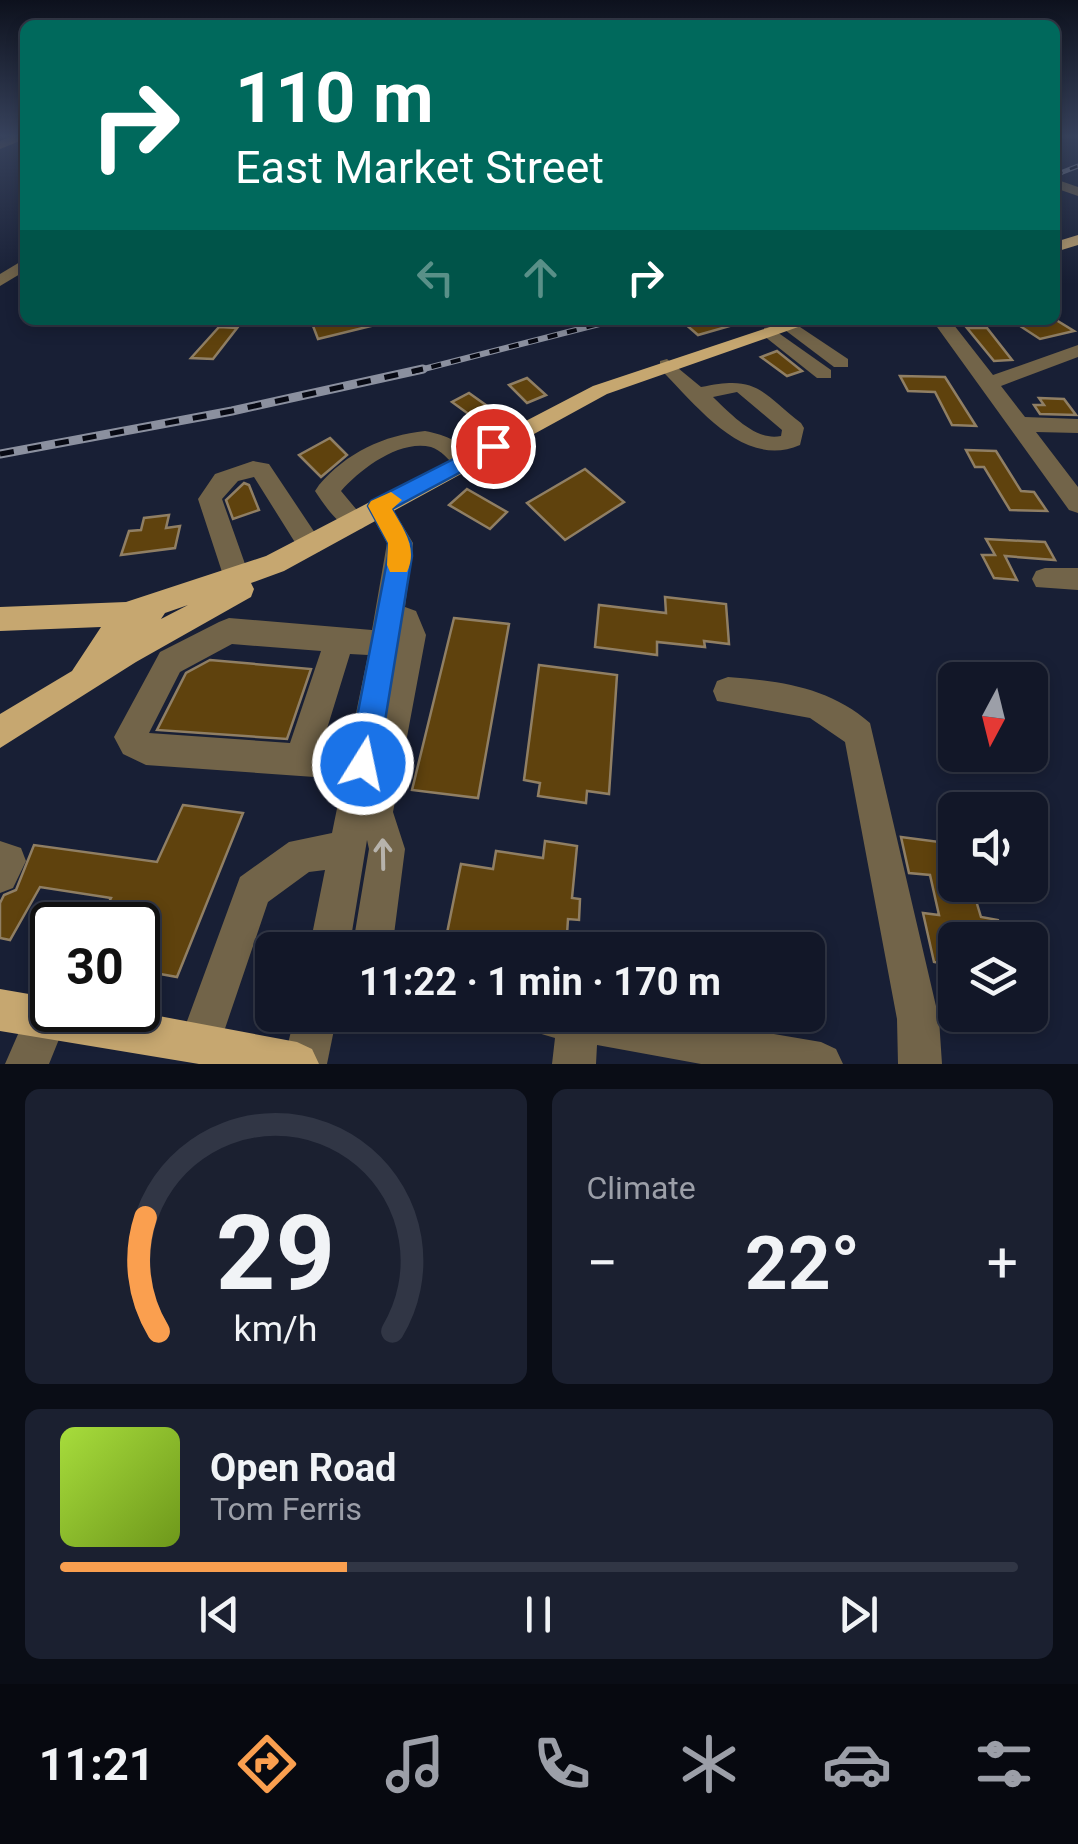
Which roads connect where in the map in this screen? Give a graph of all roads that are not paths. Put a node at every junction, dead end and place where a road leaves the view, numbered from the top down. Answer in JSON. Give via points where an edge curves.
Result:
{"nodes":[{"id":1,"x":945,"y":325,"type":"edge"},
{"id":2,"x":790,"y":326,"type":"edge"},
{"id":3,"x":1078,"y":351,"type":"edge"},
{"id":4,"x":668,"y":365,"type":"junction"},
{"id":5,"x":832,"y":369,"type":"dead end"},
{"id":6,"x":988,"y":384,"type":"junction"},
{"id":7,"x":698,"y":394,"type":"junction"},
{"id":8,"x":1018,"y":424,"type":"junction"},
{"id":9,"x":1078,"y":426,"type":"edge"},
{"id":10,"x":464,"y":461,"type":"junction"},
{"id":11,"x":1078,"y":504,"type":"edge"},
{"id":12,"x":366,"y":514,"type":"junction"},
{"id":13,"x":310,"y":545,"type":"junction"},
{"id":14,"x":275,"y":564,"type":"junction"},
{"id":15,"x":237,"y":578,"type":"junction"},
{"id":16,"x":1045,"y":579,"type":"dead end"},
{"id":17,"x":1078,"y":579,"type":"edge"},
{"id":18,"x":140,"y":610,"type":"junction"},
{"id":19,"x":223,"y":617,"type":"junction"},
{"id":20,"x":0,"y":619,"type":"edge"},
{"id":21,"x":388,"y":630,"type":"junction"},
{"id":22,"x":338,"y":642,"type":"junction"},
{"id":23,"x":124,"y":655,"type":"junction"},
{"id":24,"x":76,"y":684,"type":"junction"},
{"id":25,"x":728,"y":691,"type":"dead end"},
{"id":26,"x":0,"y":732,"type":"edge"},
{"id":27,"x":300,"y":762,"type":"junction"},
{"id":28,"x":370,"y":768,"type":"junction"},
{"id":29,"x":347,"y":849,"type":"junction"},
{"id":30,"x":0,"y":860,"type":"edge"},
{"id":31,"x":0,"y":876,"type":"edge"},
{"id":32,"x":332,"y":932,"type":"edge"},
{"id":33,"x":375,"y":932,"type":"edge"},
{"id":34,"x":0,"y":1010,"type":"edge"},
{"id":35,"x":30,"y":1015,"type":"edge"},
{"id":36,"x":40,"y":1032,"type":"edge"},
{"id":37,"x":135,"y":1032,"type":"edge"},
{"id":38,"x":312,"y":1032,"type":"edge"},
{"id":39,"x":564,"y":1032,"type":"edge"},
{"id":40,"x":639,"y":1032,"type":"edge"},
{"id":41,"x":200,"y":1043,"type":"junction"},
{"id":42,"x":27,"y":1064,"type":"edge"},
{"id":43,"x":296,"y":1064,"type":"edge"},
{"id":44,"x":305,"y":1064,"type":"edge"},
{"id":45,"x":574,"y":1064,"type":"edge"},
{"id":46,"x":821,"y":1064,"type":"edge"},
{"id":47,"x":920,"y":1064,"type":"edge"}],
"edges":[{"from":1,"to":6,"type":"street"},
{"from":2,"to":4,"type":"main road"},
{"from":2,"to":5,"type":"street"},
{"from":3,"to":6,"type":"street"},
{"from":4,"to":7,"type":"street"},
{"from":4,"to":10,"type":"main road","via":[[600,390]]},
{"from":6,"to":8,"type":"street"},
{"from":7,"to":7,"type":"street","via":[[740,387],[793,428],[792,440],[768,445],[750,438]]},
{"from":8,"to":9,"type":"street"},
{"from":8,"to":11,"type":"street"},
{"from":10,"to":12,"type":"main road"},
{"from":10,"to":12,"type":"street","via":[[441,441],[410,439],[375,454],[326,491]]},
{"from":12,"to":13,"type":"main road"},
{"from":12,"to":21,"type":"street","via":[[400,543]]},
{"from":13,"to":14,"type":"main road"},
{"from":13,"to":15,"type":"street","via":[[260,470],[221,480],[210,500]]},
{"from":14,"to":15,"type":"main road"},
{"from":14,"to":19,"type":"main road"},
{"from":15,"to":18,"type":"main road"},
{"from":16,"to":17,"type":"street"},
{"from":18,"to":20,"type":"main road"},
{"from":18,"to":23,"type":"main road","via":[[145,626]]},
{"from":18,"to":24,"type":"main road"},
{"from":19,"to":22,"type":"street"},
{"from":19,"to":23,"type":"main road"},
{"from":19,"to":27,"type":"street","via":[[170,662],[130,737],[146,749]]},
{"from":21,"to":22,"type":"street"},
{"from":21,"to":28,"type":"street","via":[[406,620],[412,635]]},
{"from":22,"to":27,"type":"street"},
{"from":23,"to":24,"type":"main road"},
{"from":24,"to":26,"type":"main road"},
{"from":25,"to":47,"type":"street","via":[[818,705],[859,734],[918,1019]]},
{"from":27,"to":28,"type":"street"},
{"from":28,"to":29,"type":"street"},
{"from":33,"to":28,"type":"street","one_way":true,"via":[[387,849]]},
{"from":29,"to":32,"type":"street"},
{"from":29,"to":41,"type":"street","via":[[302,855],[253,890]]},
{"from":30,"to":31,"type":"street","via":[[8,861]]},
{"from":34,"to":35,"type":"main road"},
{"from":36,"to":42,"type":"street"},
{"from":37,"to":41,"type":"main road"},
{"from":38,"to":44,"type":"street"},
{"from":39,"to":45,"type":"street"},
{"from":40,"to":46,"type":"street"},
{"from":41,"to":43,"type":"main road"}]}
